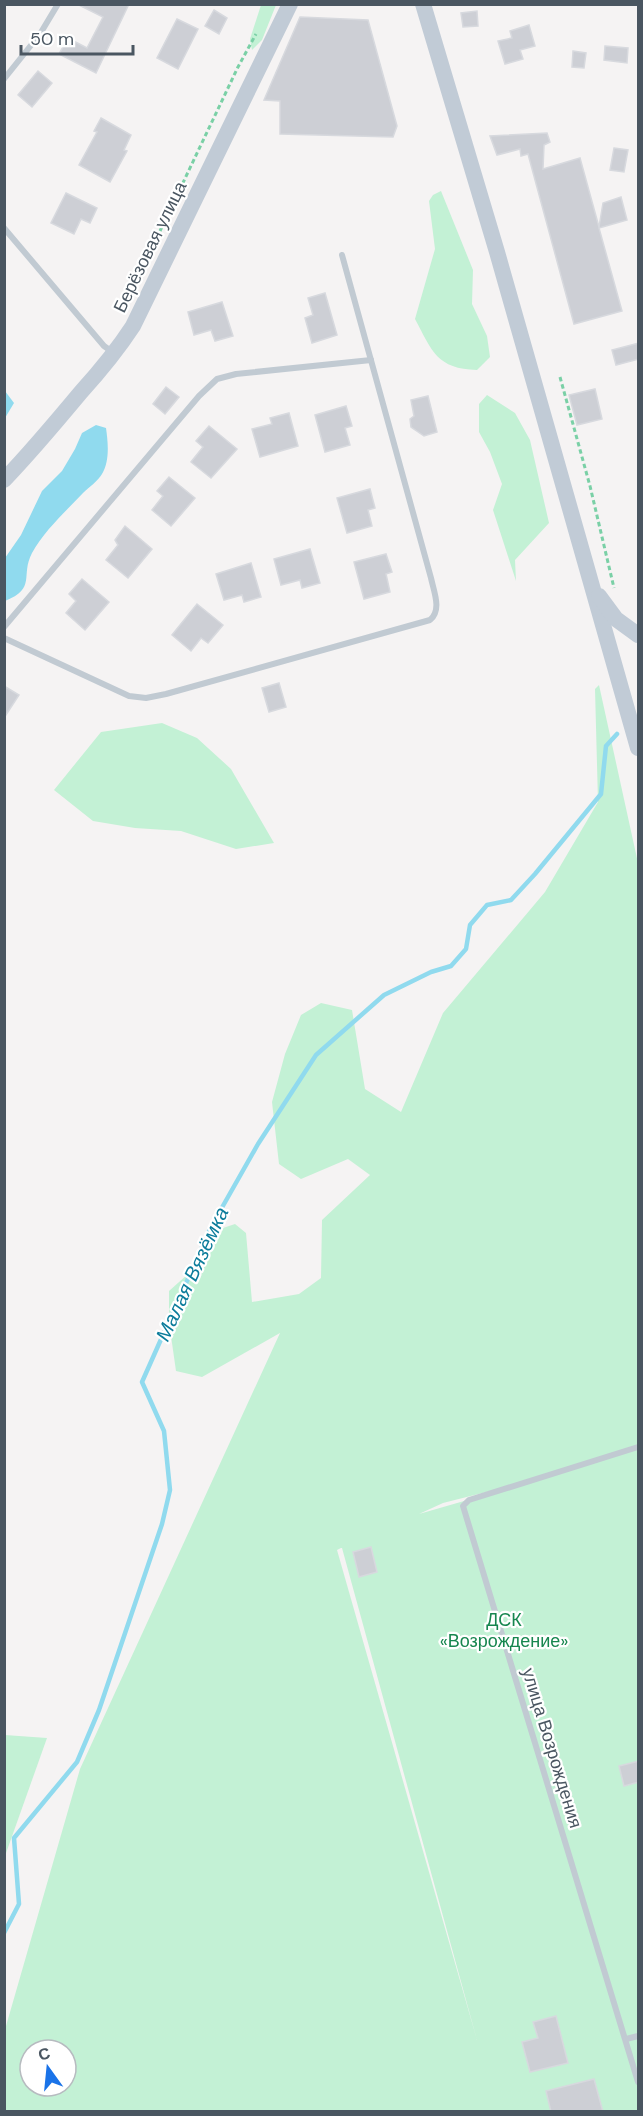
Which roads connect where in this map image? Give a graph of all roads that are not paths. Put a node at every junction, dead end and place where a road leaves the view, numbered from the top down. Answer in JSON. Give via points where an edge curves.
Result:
{"nodes":[{"id":1,"x":58,"y":4,"type":"edge"},
{"id":2,"x":290,"y":4,"type":"edge"},
{"id":3,"x":416,"y":4,"type":"edge"},
{"id":4,"x":423,"y":4,"type":"edge"},
{"id":5,"x":430,"y":30,"type":"junction"},
{"id":6,"x":4,"y":79,"type":"edge"},
{"id":7,"x":4,"y":228,"type":"edge"},
{"id":8,"x":342,"y":255,"type":"dead end"},
{"id":9,"x":114,"y":353,"type":"junction"},
{"id":10,"x":371,"y":360,"type":"junction"},
{"id":11,"x":4,"y":480,"type":"edge"},
{"id":12,"x":591,"y":583,"type":"junction"},
{"id":13,"x":4,"y":627,"type":"edge"},
{"id":14,"x":639,"y":635,"type":"edge"},
{"id":15,"x":4,"y":638,"type":"edge"},
{"id":16,"x":639,"y":748,"type":"edge"},
{"id":17,"x":639,"y":1448,"type":"edge"},
{"id":18,"x":639,"y":2036,"type":"edge"},
{"id":19,"x":626,"y":2039,"type":"junction"},
{"id":20,"x":639,"y":2082,"type":"edge"}],
"edges":[{"from":1,"to":6,"type":"lane"},
{"from":2,"to":9,"type":"street","name":"Берёзовая улица","via":[[133,326]]},
{"from":3,"to":5,"type":"street"},
{"from":4,"to":5,"type":"street"},
{"from":5,"to":12,"type":"street"},
{"from":7,"to":9,"type":"lane"},
{"from":8,"to":10,"type":"lane"},
{"from":9,"to":11,"type":"street","name":"Берёзовая улица"},
{"from":10,"to":13,"type":"lane","via":[[248,372],[217,379]]},
{"from":10,"to":15,"type":"lane","via":[[436,599],[435,616],[430,620],[146,698],[129,696]]},
{"from":12,"to":14,"type":"street","via":[[616,619]]},
{"from":12,"to":16,"type":"street"},
{"from":17,"to":19,"type":"lane","name":"улица Возрождения","via":[[469,1500],[463,1506]]},
{"from":18,"to":19,"type":"lane"},
{"from":19,"to":20,"type":"lane","name":"улица Возрождения"}]}
